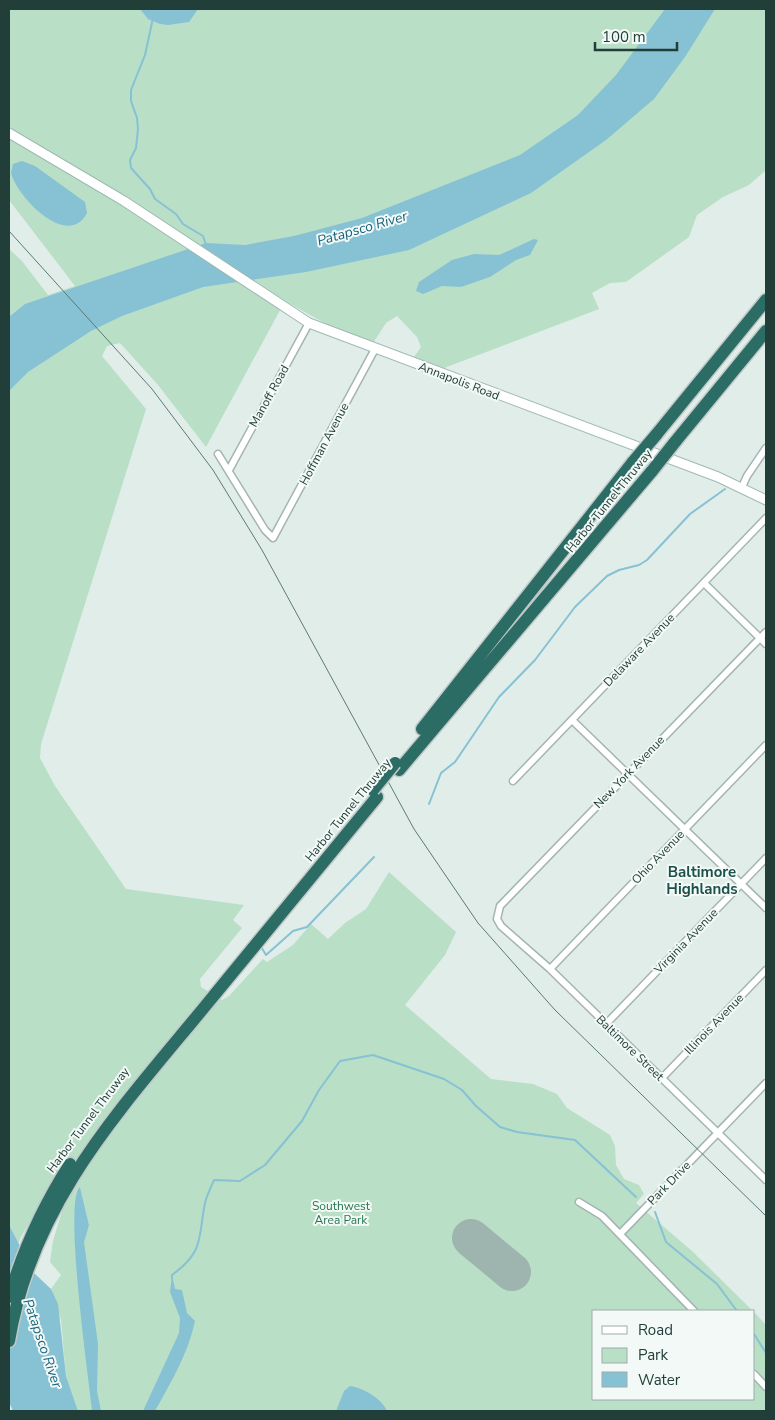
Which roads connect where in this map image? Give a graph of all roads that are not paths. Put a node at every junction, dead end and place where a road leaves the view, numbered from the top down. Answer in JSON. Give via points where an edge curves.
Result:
{"nodes":[{"id":1,"x":9,"y":133,"type":"edge"},
{"id":2,"x":766,"y":300,"type":"edge"},
{"id":3,"x":309,"y":323,"type":"junction"},
{"id":4,"x":766,"y":331,"type":"edge"},
{"id":5,"x":375,"y":349,"type":"junction"},
{"id":6,"x":766,"y":448,"type":"edge"},
{"id":7,"x":218,"y":454,"type":"dead end"},
{"id":8,"x":229,"y":470,"type":"junction"},
{"id":9,"x":742,"y":487,"type":"junction"},
{"id":10,"x":766,"y":500,"type":"edge"},
{"id":11,"x":766,"y":518,"type":"edge"},
{"id":12,"x":704,"y":583,"type":"junction"},
{"id":13,"x":766,"y":632,"type":"edge"},
{"id":14,"x":760,"y":638,"type":"junction"},
{"id":15,"x":766,"y":644,"type":"edge"},
{"id":16,"x":572,"y":720,"type":"junction"},
{"id":17,"x":766,"y":745,"type":"edge"},
{"id":18,"x":397,"y":766,"type":"junction"},
{"id":19,"x":628,"y":774,"type":"junction"},
{"id":20,"x":513,"y":781,"type":"dead end"},
{"id":21,"x":685,"y":829,"type":"junction"},
{"id":22,"x":766,"y":858,"type":"edge"},
{"id":23,"x":741,"y":884,"type":"junction"},
{"id":24,"x":284,"y":904,"type":"junction"},
{"id":25,"x":766,"y":908,"type":"edge"},
{"id":26,"x":497,"y":915,"type":"joint"},
{"id":27,"x":550,"y":969,"type":"junction"},
{"id":28,"x":766,"y":970,"type":"edge"},
{"id":29,"x":606,"y":1024,"type":"junction"},
{"id":30,"x":662,"y":1078,"type":"junction"},
{"id":31,"x":766,"y":1083,"type":"edge"},
{"id":32,"x":718,"y":1133,"type":"junction"},
{"id":33,"x":766,"y":1180,"type":"edge"},
{"id":34,"x":579,"y":1202,"type":"dead end"},
{"id":35,"x":620,"y":1234,"type":"junction"},
{"id":36,"x":9,"y":1297,"type":"edge"},
{"id":37,"x":693,"y":1310,"type":"edge"},
{"id":38,"x":9,"y":1341,"type":"edge"},
{"id":39,"x":755,"y":1375,"type":"edge"},
{"id":40,"x":766,"y":1387,"type":"edge"}],
"edges":[{"from":1,"to":3,"type":"main road","name":"Annapolis Road","via":[[101,187]]},
{"from":2,"to":18,"type":"highway","name":"Harbor Tunnel Thruway","bridge":true,"via":[[633,462]]},
{"from":3,"to":5,"type":"main road","name":"Annapolis Road"},
{"from":3,"to":8,"type":"street","name":"Manoff Road"},
{"from":4,"to":18,"type":"highway","name":"Harbor Tunnel Thruway","bridge":true,"via":[[652,471]]},
{"from":5,"to":8,"type":"street","name":"Hoffman Avenue","via":[[273,538]]},
{"from":5,"to":9,"type":"main road","name":"Annapolis Road"},
{"from":6,"to":9,"type":"street"},
{"from":7,"to":8,"type":"street"},
{"from":9,"to":10,"type":"main road","name":"Annapolis Road"},
{"from":11,"to":12,"type":"street","name":"Delaware Avenue"},
{"from":12,"to":14,"type":"street"},
{"from":12,"to":16,"type":"street","name":"Delaware Avenue"},
{"from":13,"to":14,"type":"street","name":"New York Avenue"},
{"from":14,"to":15,"type":"street"},
{"from":14,"to":19,"type":"street","name":"New York Avenue"},
{"from":16,"to":19,"type":"street"},
{"from":16,"to":20,"type":"street","name":"Delaware Avenue"},
{"from":17,"to":21,"type":"street","name":"Ohio Avenue"},
{"from":18,"to":24,"type":"highway","name":"Harbor Tunnel Thruway","bridge":true},
{"from":19,"to":21,"type":"street"},
{"from":19,"to":26,"type":"street","name":"New York Avenue","via":[[500,906]]},
{"from":21,"to":23,"type":"street"},
{"from":21,"to":27,"type":"street","name":"Ohio Avenue"},
{"from":22,"to":23,"type":"street","name":"Virginia Avenue"},
{"from":23,"to":25,"type":"street"},
{"from":23,"to":29,"type":"street","name":"Virginia Avenue"},
{"from":24,"to":36,"type":"highway","name":"Harbor Tunnel Thruway","via":[[74,1158],[34,1228]]},
{"from":24,"to":38,"type":"highway","name":"Harbor Tunnel Thruway","via":[[116,1115],[77,1169],[55,1206],[33,1256],[20,1292]]},
{"from":26,"to":27,"type":"street","name":"Baltimore Street","via":[[502,926]]},
{"from":27,"to":29,"type":"street","name":"Baltimore Street"},
{"from":28,"to":30,"type":"street","name":"Illinois Avenue"},
{"from":29,"to":30,"type":"street","name":"Baltimore Street"},
{"from":30,"to":32,"type":"street","name":"Baltimore Street"},
{"from":31,"to":32,"type":"street","name":"Park Drive"},
{"from":32,"to":33,"type":"street","name":"Baltimore Street"},
{"from":32,"to":35,"type":"street","name":"Park Drive"},
{"from":34,"to":35,"type":"street","via":[[597,1212]]},
{"from":35,"to":37,"type":"street"},
{"from":39,"to":40,"type":"street"}]}
